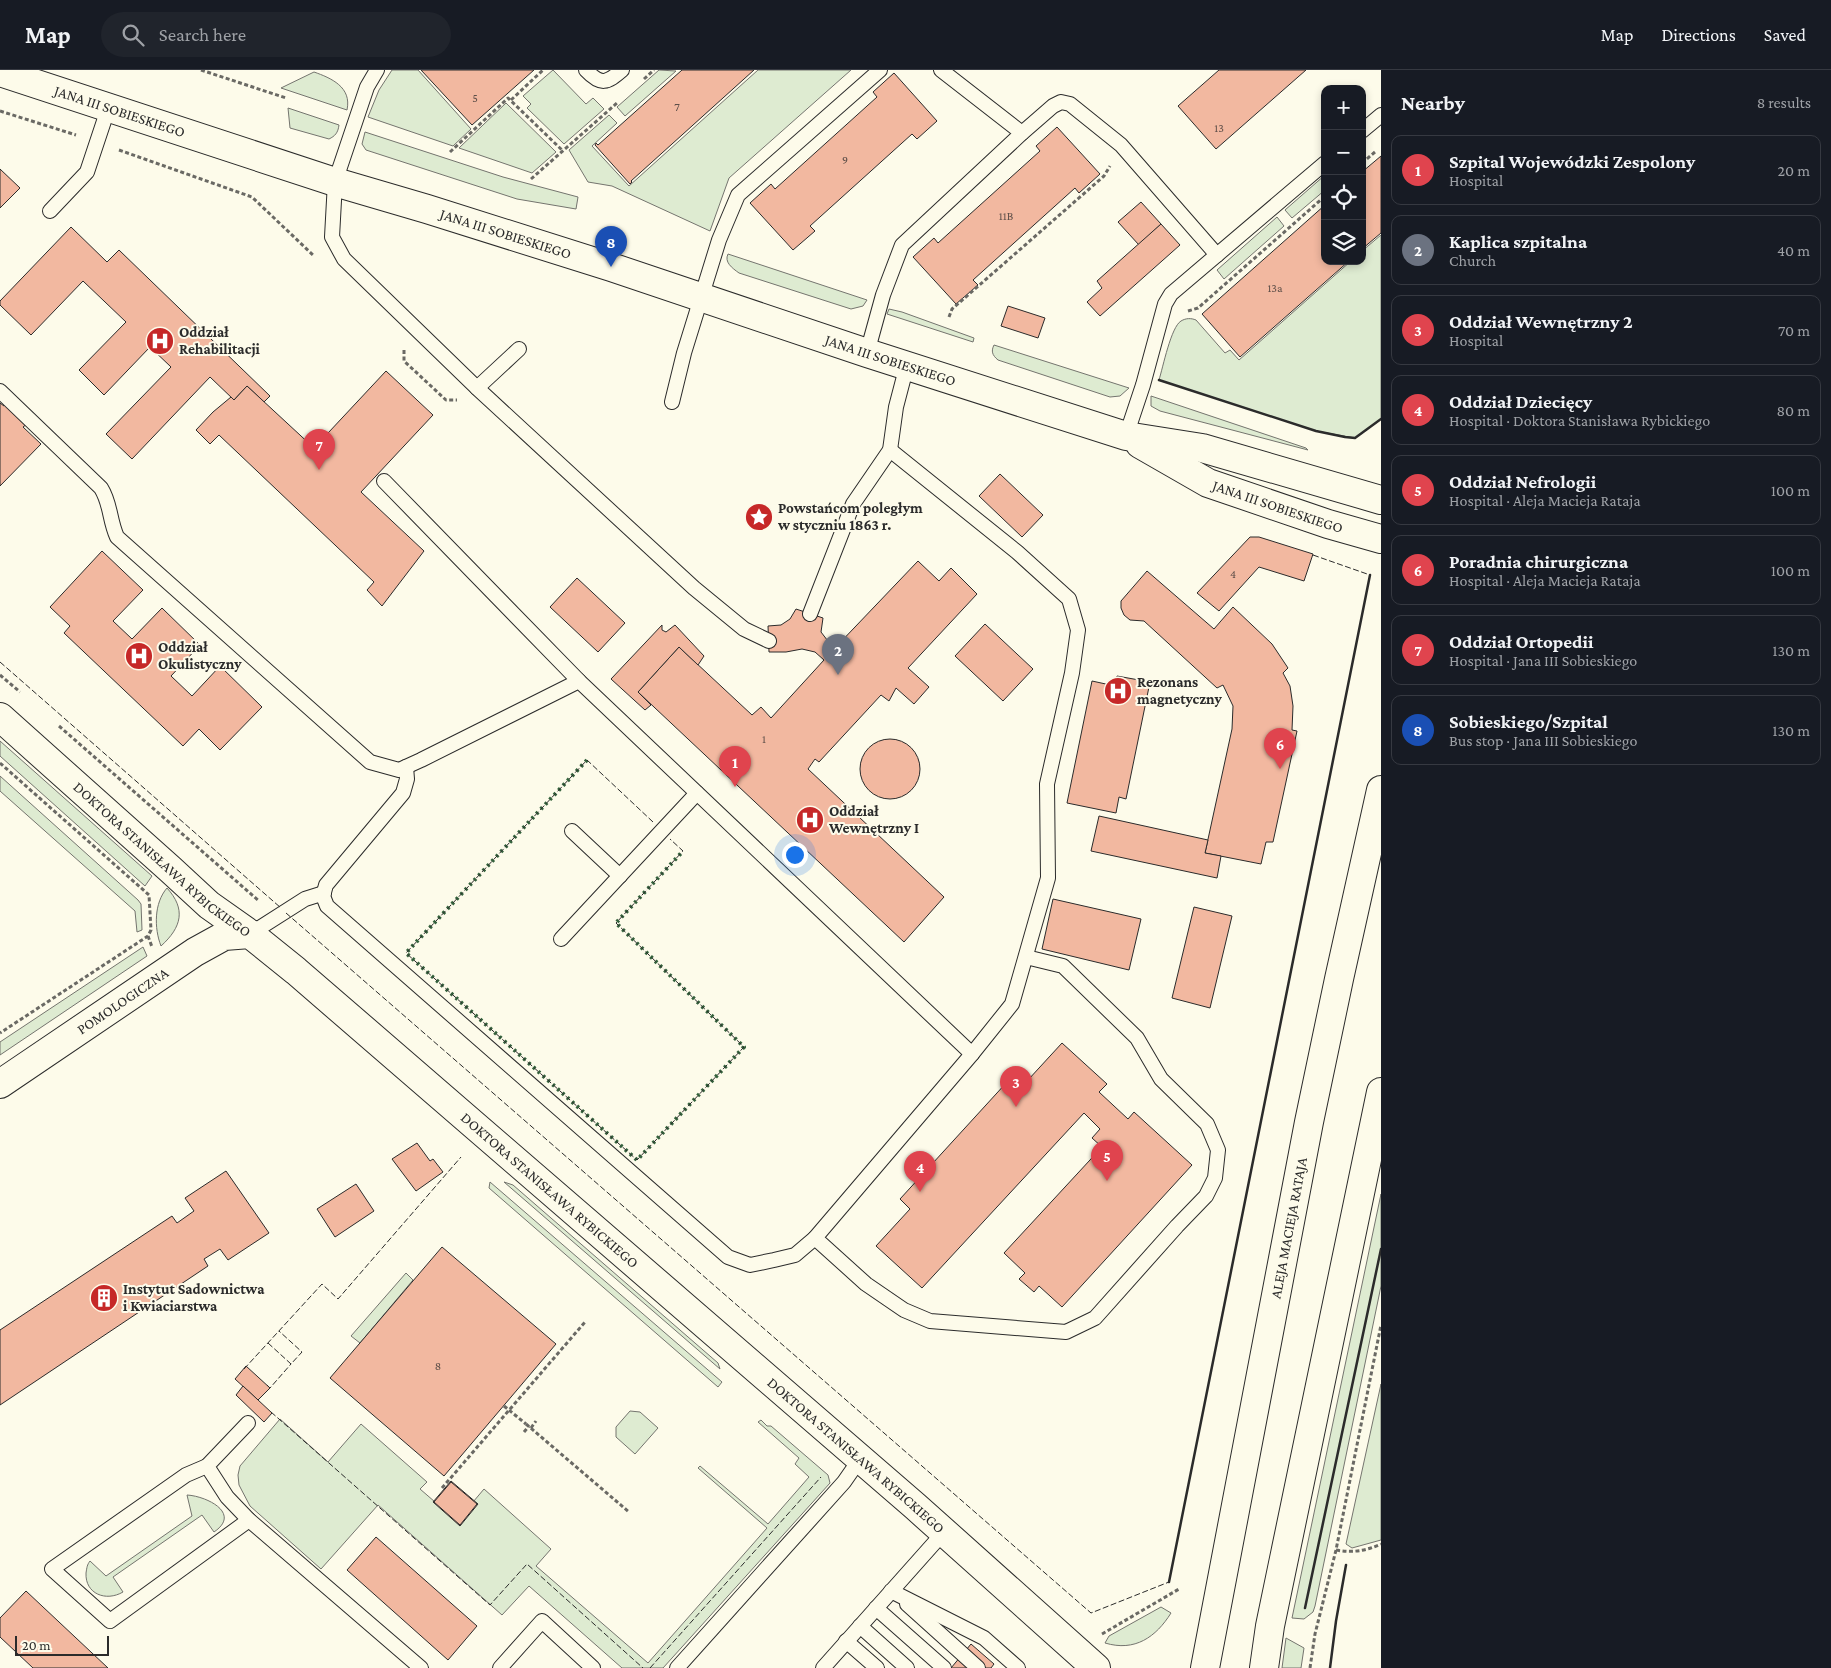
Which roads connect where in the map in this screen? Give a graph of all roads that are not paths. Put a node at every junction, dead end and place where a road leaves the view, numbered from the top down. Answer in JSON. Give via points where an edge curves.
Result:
{"nodes":[{"id":1,"x":377,"y":70,"type":"edge"},
{"id":2,"x":586,"y":70,"type":"edge"},
{"id":3,"x":622,"y":70,"type":"edge"},
{"id":4,"x":880,"y":70,"type":"edge"},
{"id":5,"x":940,"y":70,"type":"edge"},
{"id":6,"x":0,"y":72,"type":"edge"},
{"id":7,"x":108,"y":109,"type":"junction"},
{"id":8,"x":1381,"y":115,"type":"edge"},
{"id":9,"x":1363,"y":130,"type":"edge"},
{"id":10,"x":1022,"y":133,"type":"junction"},
{"id":11,"x":1321,"y":166,"type":"edge"},
{"id":12,"x":335,"y":182,"type":"junction"},
{"id":13,"x":50,"y":211,"type":"dead end"},
{"id":14,"x":1217,"y":255,"type":"junction"},
{"id":15,"x":701,"y":297,"type":"junction"},
{"id":16,"x":519,"y":349,"type":"dead end"},
{"id":17,"x":867,"y":353,"type":"junction"},
{"id":18,"x":907,"y":365,"type":"junction"},
{"id":19,"x":477,"y":388,"type":"junction"},
{"id":20,"x":0,"y":391,"type":"edge"},
{"id":21,"x":672,"y":402,"type":"dead end"},
{"id":22,"x":1126,"y":436,"type":"junction"},
{"id":23,"x":890,"y":450,"type":"junction"},
{"id":24,"x":384,"y":480,"type":"dead end"},
{"id":25,"x":1381,"y":500,"type":"edge"},
{"id":26,"x":1381,"y":539,"type":"edge"},
{"id":27,"x":810,"y":614,"type":"dead end"},
{"id":28,"x":769,"y":641,"type":"dead end"},
{"id":29,"x":579,"y":681,"type":"junction"},
{"id":30,"x":0,"y":717,"type":"edge"},
{"id":31,"x":406,"y":766,"type":"junction"},
{"id":32,"x":1381,"y":790,"type":"edge"},
{"id":33,"x":697,"y":793,"type":"junction"},
{"id":34,"x":572,"y":831,"type":"dead end"},
{"id":35,"x":620,"y":876,"type":"junction"},
{"id":36,"x":324,"y":893,"type":"junction"},
{"id":37,"x":250,"y":934,"type":"junction"},
{"id":38,"x":561,"y":938,"type":"dead end"},
{"id":39,"x":1026,"y":957,"type":"junction"},
{"id":40,"x":972,"y":1054,"type":"junction"},
{"id":41,"x":0,"y":1084,"type":"edge"},
{"id":42,"x":1381,"y":1092,"type":"edge"},
{"id":43,"x":815,"y":1238,"type":"junction"},
{"id":44,"x":248,"y":1423,"type":"dead end"},
{"id":45,"x":860,"y":1459,"type":"junction"},
{"id":46,"x":208,"y":1466,"type":"junction"},
{"id":47,"x":249,"y":1520,"type":"junction"},
{"id":48,"x":944,"y":1532,"type":"junction"},
{"id":49,"x":891,"y":1591,"type":"junction"},
{"id":50,"x":876,"y":1608,"type":"junction"},
{"id":51,"x":860,"y":1626,"type":"junction"},
{"id":52,"x":846,"y":1641,"type":"junction"},
{"id":53,"x":825,"y":1667,"type":"edge"},
{"id":54,"x":421,"y":1668,"type":"edge"},
{"id":55,"x":500,"y":1668,"type":"edge"},
{"id":56,"x":593,"y":1668,"type":"edge"},
{"id":57,"x":677,"y":1668,"type":"edge"},
{"id":58,"x":877,"y":1668,"type":"edge"},
{"id":59,"x":907,"y":1668,"type":"edge"},
{"id":60,"x":944,"y":1668,"type":"edge"},
{"id":61,"x":978,"y":1668,"type":"edge"},
{"id":62,"x":1018,"y":1668,"type":"edge"},
{"id":63,"x":1096,"y":1668,"type":"edge"},
{"id":64,"x":1205,"y":1668,"type":"edge"},
{"id":65,"x":1264,"y":1668,"type":"edge"}],
"edges":[{"from":1,"to":12,"type":"lane","via":[[367,87]]},
{"from":2,"to":3,"type":"lane","via":[[604,82]]},
{"from":4,"to":15,"type":"lane","via":[[738,195],[719,240]]},
{"from":5,"to":10,"type":"lane"},
{"from":6,"to":7,"type":"street","name":"JANA III SOBIESKIEGO"},
{"from":7,"to":12,"type":"street","name":"JANA III SOBIESKIEGO"},
{"from":7,"to":13,"type":"lane","via":[[87,172]]},
{"from":8,"to":9,"type":"lane"},
{"from":10,"to":14,"type":"lane","via":[[1053,106],[1061,102],[1070,104],[1120,145]]},
{"from":10,"to":17,"type":"lane","via":[[902,245]]},
{"from":11,"to":14,"type":"lane"},
{"from":12,"to":15,"type":"street","name":"JANA III SOBIESKIEGO"},
{"from":12,"to":19,"type":"lane","via":[[332,236],[344,259]]},
{"from":14,"to":22,"type":"lane","via":[[1171,294],[1165,304]]},
{"from":15,"to":17,"type":"street","name":"JANA III SOBIESKIEGO"},
{"from":15,"to":21,"type":"lane"},
{"from":16,"to":19,"type":"lane"},
{"from":17,"to":18,"type":"street","name":"JANA III SOBIESKIEGO"},
{"from":18,"to":22,"type":"street","name":"JANA III SOBIESKIEGO"},
{"from":18,"to":23,"type":"lane","via":[[896,407]]},
{"from":19,"to":28,"type":"lane","via":[[694,588],[744,629]]},
{"from":20,"to":31,"type":"lane","via":[[101,488],[108,500],[117,536],[370,762],[399,770]]},
{"from":22,"to":25,"type":"street","name":"JANA III SOBIESKIEGO","via":[[1202,448]]},
{"from":22,"to":26,"type":"street","name":"JANA III SOBIESKIEGO","via":[[1208,483]]},
{"from":23,"to":27,"type":"lane","via":[[853,504]]},
{"from":23,"to":39,"type":"lane","via":[[1070,599],[1078,630],[1072,673],[1046,784],[1048,878]]},
{"from":24,"to":29,"type":"lane"},
{"from":29,"to":31,"type":"lane"},
{"from":29,"to":33,"type":"lane"},
{"from":30,"to":37,"type":"street","name":"DOKTORA STANISŁAWA RYBICKIEGO","via":[[209,905]]},
{"from":31,"to":36,"type":"lane","via":[[403,793],[326,885]]},
{"from":32,"to":64,"type":"street","name":"ALEJA MACIEJA RATAJA","via":[[1309,1122]]},
{"from":33,"to":35,"type":"lane"},
{"from":33,"to":40,"type":"lane"},
{"from":34,"to":35,"type":"lane"},
{"from":35,"to":38,"type":"lane"},
{"from":36,"to":37,"type":"lane","via":[[284,911]]},
{"from":36,"to":43,"type":"lane","via":[[327,906],[728,1257],[750,1264],[774,1260],[795,1255]]},
{"from":37,"to":41,"type":"street","name":"POMOLOGICZNA","via":[[224,936],[195,952]]},
{"from":37,"to":45,"type":"street","name":"DOKTORA STANISŁAWA RYBICKIEGO"},
{"from":39,"to":40,"type":"lane","via":[[1012,1004]]},
{"from":39,"to":43,"type":"lane","via":[[1063,966],[1137,1038],[1161,1079],[1207,1124],[1218,1150],[1215,1178],[1206,1196],[1095,1318],[1066,1332],[930,1321],[904,1310],[866,1284]]},
{"from":40,"to":43,"type":"lane"},
{"from":42,"to":65,"type":"street"},
{"from":44,"to":46,"type":"lane"},
{"from":45,"to":48,"type":"street","name":"DOKTORA STANISŁAWA RYBICKIEGO"},
{"from":45,"to":57,"type":"lane","via":[[844,1482]]},
{"from":46,"to":47,"type":"lane","via":[[228,1497]]},
{"from":46,"to":47,"type":"lane","via":[[186,1475],[52,1569],[110,1621]]},
{"from":47,"to":54,"type":"lane"},
{"from":48,"to":49,"type":"lane"},
{"from":48,"to":63,"type":"street","name":"DOKTORA STANISŁAWA RYBICKIEGO"},
{"from":49,"to":50,"type":"lane"},
{"from":49,"to":61,"type":"lane"},
{"from":49,"to":62,"type":"lane","via":[[984,1638]]},
{"from":50,"to":51,"type":"lane"},
{"from":50,"to":60,"type":"lane"},
{"from":51,"to":52,"type":"lane"},
{"from":51,"to":59,"type":"lane"},
{"from":52,"to":53,"type":"lane"},
{"from":52,"to":58,"type":"lane"},
{"from":55,"to":56,"type":"lane","via":[[542,1621]]}]}
